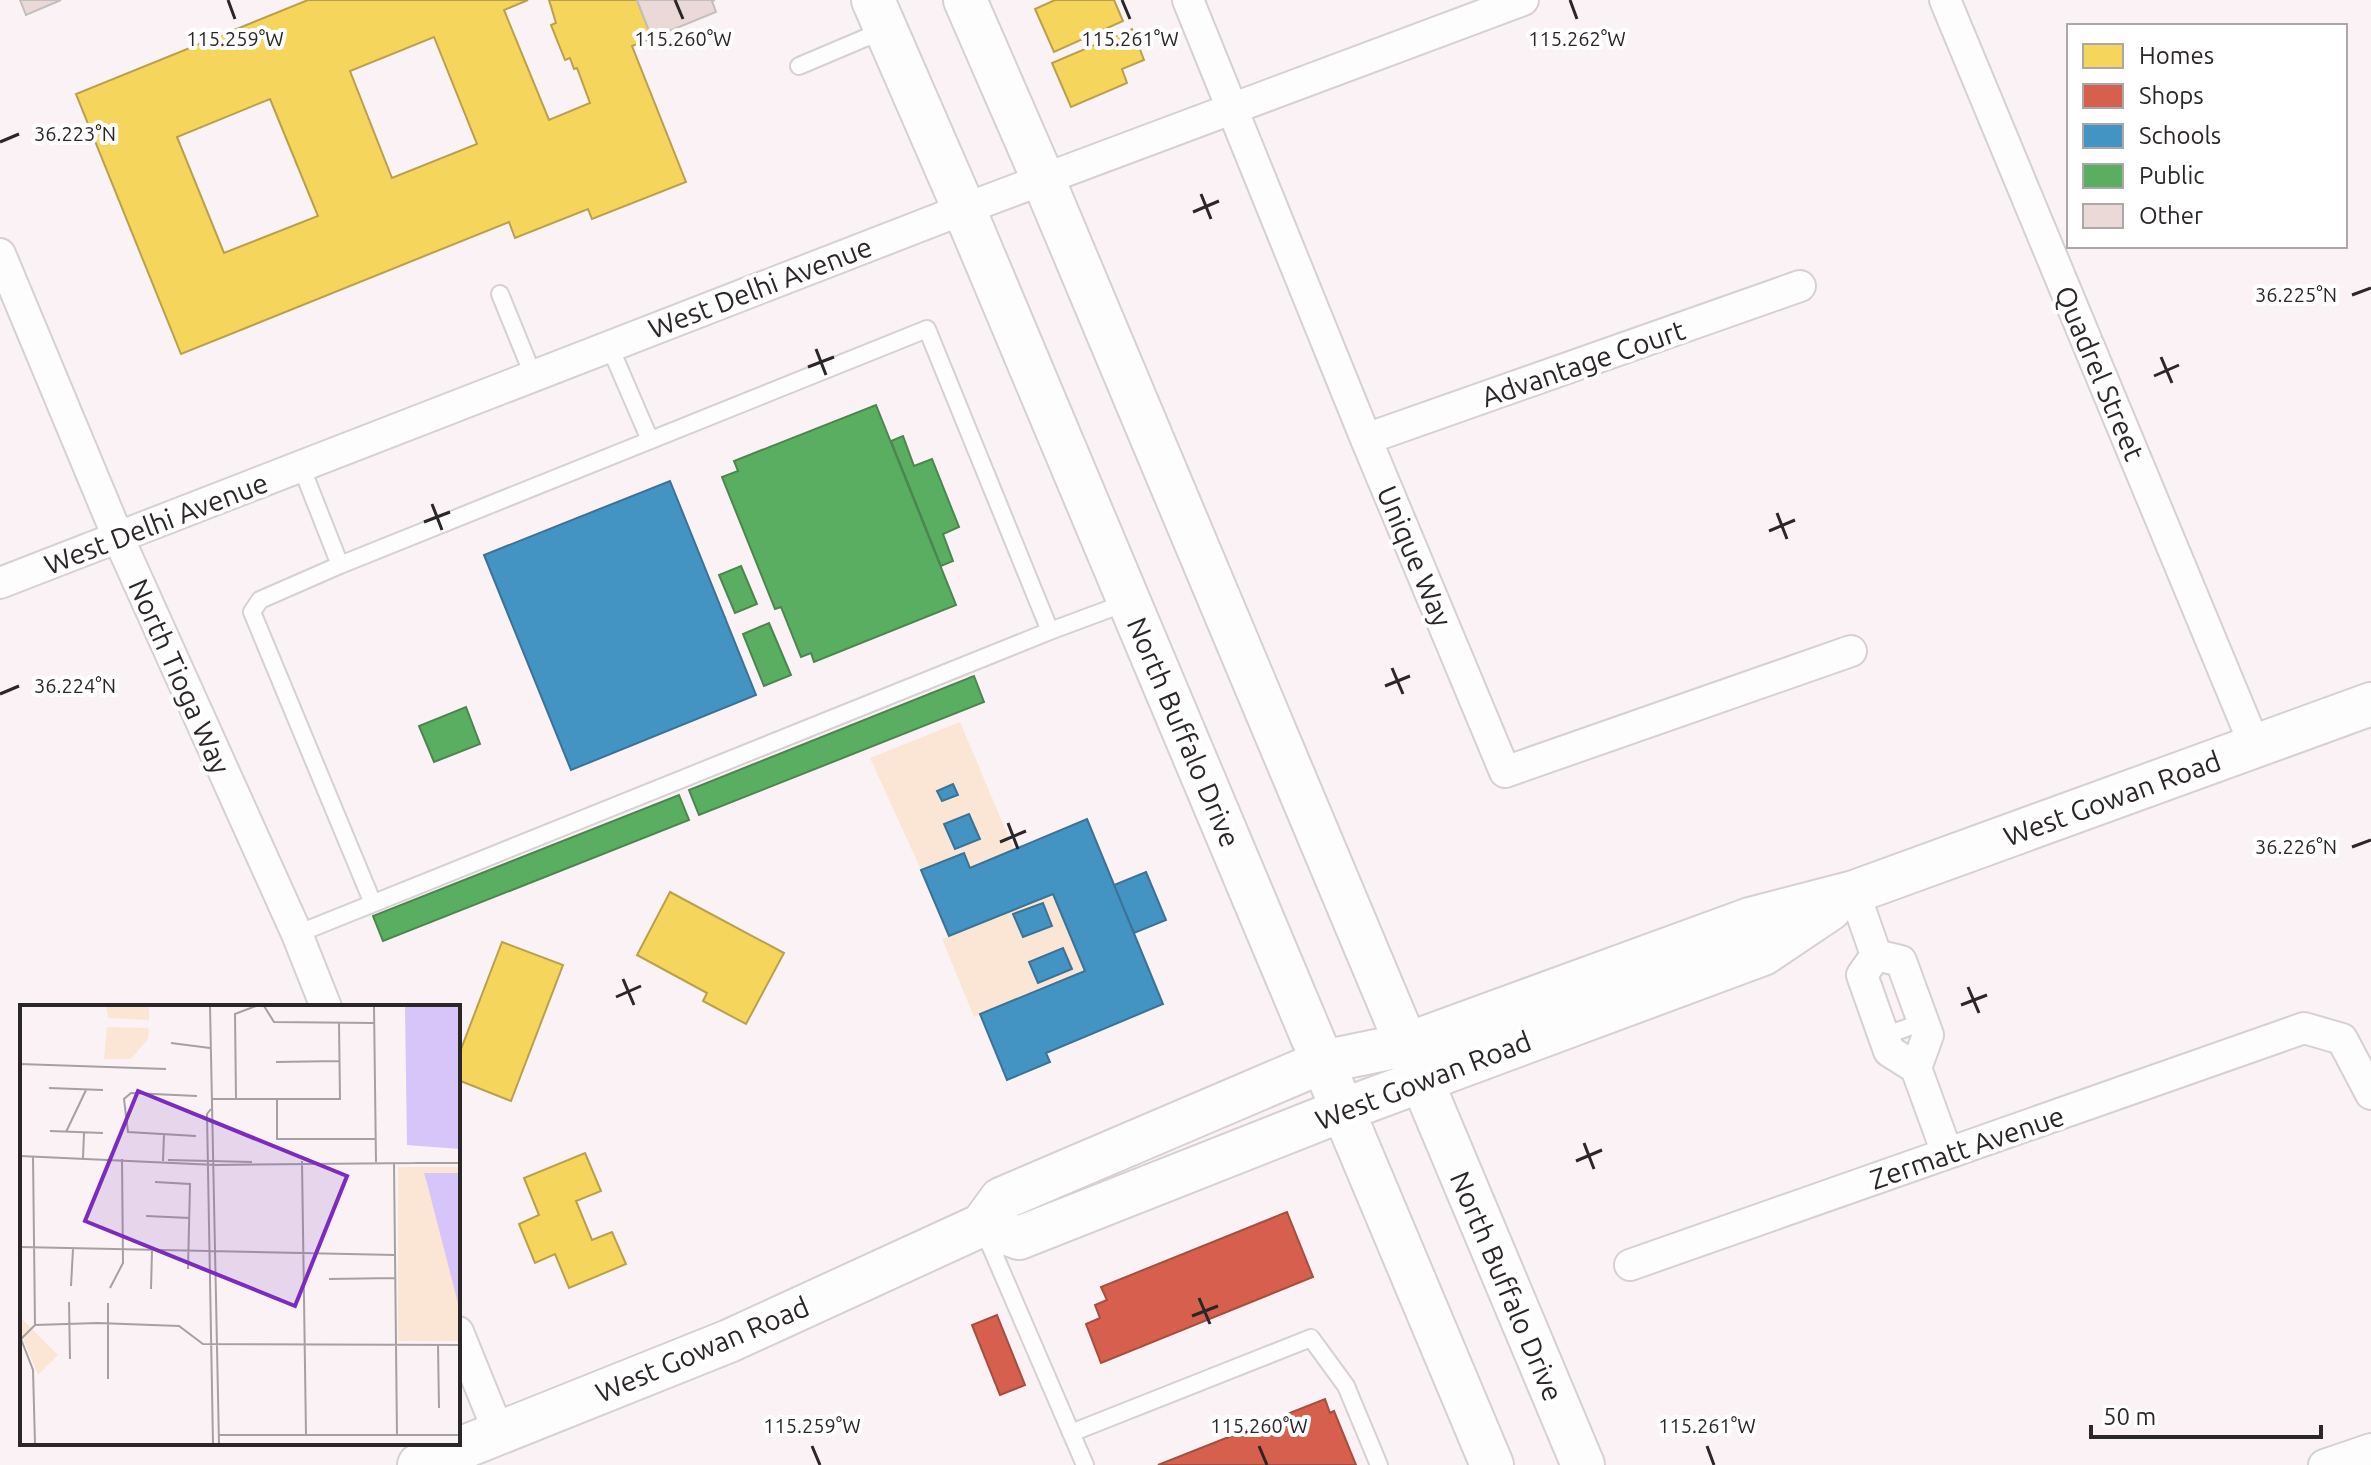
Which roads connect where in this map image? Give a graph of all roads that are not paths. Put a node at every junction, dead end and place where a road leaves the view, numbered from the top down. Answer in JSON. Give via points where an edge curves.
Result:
{"nodes":[{"id":1,"x":965,"y":0,"type":"edge"},
{"id":2,"x":1188,"y":0,"type":"edge"},
{"id":3,"x":1523,"y":0,"type":"edge"},
{"id":4,"x":1945,"y":0,"type":"edge"},
{"id":5,"x":879,"y":15,"type":"edge"},
{"id":6,"x":799,"y":66,"type":"dead end"},
{"id":7,"x":1231,"y":110,"type":"junction"},
{"id":8,"x":1043,"y":179,"type":"junction"},
{"id":9,"x":964,"y":209,"type":"junction"},
{"id":10,"x":0,"y":254,"type":"edge"},
{"id":11,"x":1800,"y":286,"type":"dead end"},
{"id":12,"x":500,"y":294,"type":"dead end"},
{"id":13,"x":609,"y":345,"type":"junction"},
{"id":14,"x":533,"y":375,"type":"junction"},
{"id":15,"x":1366,"y":439,"type":"junction"},
{"id":16,"x":650,"y":440,"type":"junction"},
{"id":17,"x":301,"y":466,"type":"junction"},
{"id":18,"x":118,"y":537,"type":"junction"},
{"id":19,"x":340,"y":565,"type":"junction"},
{"id":20,"x":0,"y":583,"type":"edge"},
{"id":21,"x":1129,"y":602,"type":"junction"},
{"id":22,"x":1050,"y":631,"type":"junction"},
{"id":23,"x":1851,"y":651,"type":"dead end"},
{"id":24,"x":2371,"y":704,"type":"edge"},
{"id":25,"x":2255,"y":746,"type":"junction"},
{"id":26,"x":1854,"y":892,"type":"junction"},
{"id":27,"x":372,"y":901,"type":"junction"},
{"id":28,"x":297,"y":934,"type":"junction"},
{"id":29,"x":1876,"y":955,"type":"junction"},
{"id":30,"x":325,"y":1005,"type":"edge"},
{"id":31,"x":1923,"y":1022,"type":"junction"},
{"id":32,"x":1884,"y":1036,"type":"junction"},
{"id":33,"x":1322,"y":1062,"type":"junction"},
{"id":34,"x":1412,"y":1063,"type":"junction"},
{"id":35,"x":1916,"y":1068,"type":"junction"},
{"id":36,"x":2371,"y":1094,"type":"edge"},
{"id":37,"x":1343,"y":1110,"type":"junction"},
{"id":38,"x":1947,"y":1153,"type":"junction"},
{"id":39,"x":982,"y":1225,"type":"junction"},
{"id":40,"x":1630,"y":1265,"type":"dead end"},
{"id":41,"x":460,"y":1337,"type":"edge"},
{"id":42,"x":499,"y":1433,"type":"junction"},
{"id":43,"x":1071,"y":1433,"type":"junction"},
{"id":44,"x":2371,"y":1449,"type":"edge"},
{"id":45,"x":419,"y":1465,"type":"edge"},
{"id":46,"x":1085,"y":1465,"type":"edge"},
{"id":47,"x":1379,"y":1465,"type":"edge"},
{"id":48,"x":1492,"y":1465,"type":"edge"},
{"id":49,"x":1583,"y":1465,"type":"edge"},
{"id":50,"x":2324,"y":1465,"type":"edge"}],
"edges":[{"from":1,"to":8,"type":"main road","name":"North Buffalo Drive"},
{"from":2,"to":7,"type":"street","name":"Unique Way"},
{"from":3,"to":7,"type":"street","name":"West Delhi Avenue"},
{"from":4,"to":25,"type":"street","name":"Quadrel Street"},
{"from":5,"to":6,"type":"lane"},
{"from":5,"to":9,"type":"main road","name":"North Buffalo Drive"},
{"from":7,"to":8,"type":"street","name":"West Delhi Avenue"},
{"from":7,"to":15,"type":"street","name":"Unique Way"},
{"from":8,"to":9,"type":"street","name":"West Delhi Avenue"},
{"from":8,"to":34,"type":"main road","name":"North Buffalo Drive"},
{"from":9,"to":13,"type":"street","name":"West Delhi Avenue"},
{"from":9,"to":21,"type":"main road","name":"North Buffalo Drive"},
{"from":10,"to":18,"type":"street","name":"North Tioga Way"},
{"from":11,"to":15,"type":"street","name":"Advantage Court"},
{"from":12,"to":14,"type":"lane"},
{"from":13,"to":14,"type":"street","name":"West Delhi Avenue"},
{"from":13,"to":16,"type":"lane"},
{"from":14,"to":17,"type":"street","name":"West Delhi Avenue"},
{"from":15,"to":23,"type":"street","name":"Unique Way","via":[[1505,772]]},
{"from":16,"to":19,"type":"lane"},
{"from":16,"to":22,"type":"lane","via":[[927,329]]},
{"from":17,"to":18,"type":"street","name":"West Delhi Avenue"},
{"from":17,"to":19,"type":"lane"},
{"from":18,"to":20,"type":"street","name":"West Delhi Avenue"},
{"from":18,"to":28,"type":"street","name":"North Tioga Way"},
{"from":19,"to":27,"type":"lane","via":[[260,600],[252,612]]},
{"from":21,"to":22,"type":"lane"},
{"from":21,"to":33,"type":"main road","name":"North Buffalo Drive"},
{"from":22,"to":27,"type":"lane"},
{"from":24,"to":25,"type":"main road","name":"West Gowan Road"},
{"from":25,"to":26,"type":"main road","name":"West Gowan Road"},
{"from":26,"to":29,"type":"street"},
{"from":26,"to":34,"type":"main road","name":"West Gowan Road","via":[[1763,954]]},
{"from":27,"to":28,"type":"lane"},
{"from":28,"to":30,"type":"street","name":"North Tioga Way"},
{"from":29,"to":31,"type":"street","via":[[1901,961]]},
{"from":29,"to":32,"type":"street","via":[[1862,975]]},
{"from":31,"to":32,"type":"lane"},
{"from":31,"to":35,"type":"street","via":[[1928,1035]]},
{"from":32,"to":35,"type":"street","via":[[1889,1051]]},
{"from":33,"to":34,"type":"main road","name":"West Gowan Road"},
{"from":33,"to":37,"type":"main road","name":"North Buffalo Drive"},
{"from":33,"to":39,"type":"main road","name":"West Gowan Road","via":[[1001,1199]]},
{"from":34,"to":37,"type":"main road","name":"West Gowan Road"},
{"from":34,"to":49,"type":"main road","name":"North Buffalo Drive"},
{"from":35,"to":38,"type":"street"},
{"from":36,"to":38,"type":"street","name":"Zermatt Avenue","via":[[2342,1039],[2304,1028]]},
{"from":37,"to":39,"type":"main road","name":"West Gowan Road","via":[[1019,1238]]},
{"from":37,"to":48,"type":"main road","name":"North Buffalo Drive"},
{"from":38,"to":40,"type":"street","name":"Zermatt Avenue"},
{"from":39,"to":42,"type":"main road","name":"West Gowan Road","via":[[729,1341]]},
{"from":39,"to":43,"type":"lane"},
{"from":41,"to":42,"type":"street"},
{"from":42,"to":45,"type":"main road","name":"West Gowan Road"},
{"from":43,"to":46,"type":"lane"},
{"from":43,"to":47,"type":"lane","via":[[1311,1338],[1346,1386]]},
{"from":44,"to":50,"type":"street"}]}
